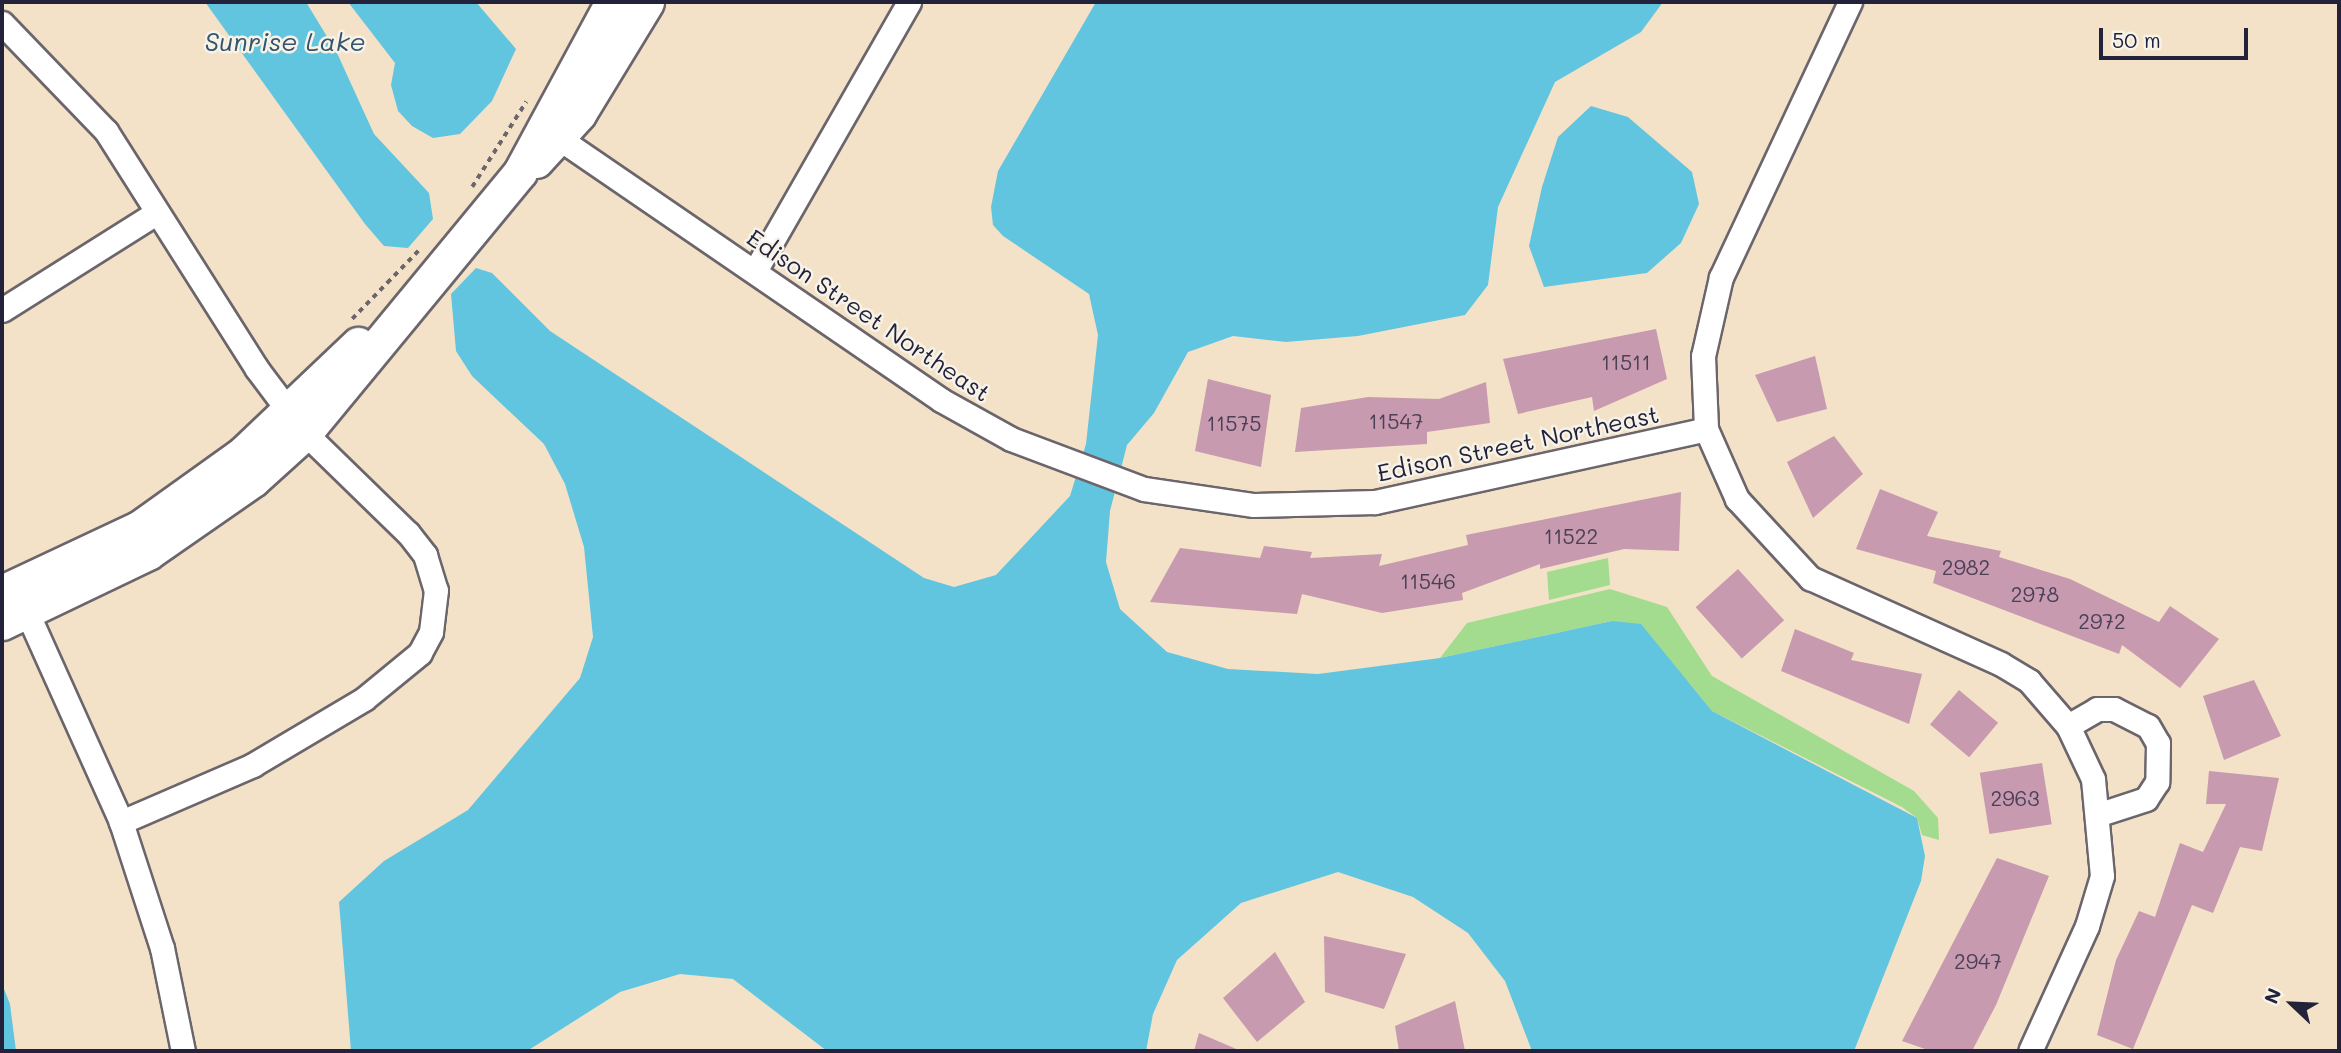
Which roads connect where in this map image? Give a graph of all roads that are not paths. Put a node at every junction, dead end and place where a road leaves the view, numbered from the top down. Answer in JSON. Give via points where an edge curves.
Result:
{"nodes":[{"id":1,"x":612,"y":2,"type":"edge"},
{"id":2,"x":648,"y":2,"type":"edge"},
{"id":3,"x":909,"y":2,"type":"edge"},
{"id":4,"x":1850,"y":2,"type":"edge"},
{"id":5,"x":2,"y":23,"type":"edge"},
{"id":6,"x":560,"y":139,"type":"junction"},
{"id":7,"x":520,"y":172,"type":"junction"},
{"id":8,"x":156,"y":213,"type":"junction"},
{"id":9,"x":755,"y":271,"type":"junction"},
{"id":10,"x":2,"y":310,"type":"edge"},
{"id":11,"x":298,"y":421,"type":"junction"},
{"id":12,"x":1706,"y":429,"type":"junction"},
{"id":13,"x":11,"y":604,"type":"edge"},
{"id":14,"x":2068,"y":726,"type":"junction"},
{"id":15,"x":2100,"y":814,"type":"junction"},
{"id":16,"x":121,"y":822,"type":"junction"},
{"id":17,"x":183,"y":1051,"type":"edge"},
{"id":18,"x":2029,"y":1051,"type":"edge"}],
"edges":[{"from":1,"to":7,"type":"street"},
{"from":2,"to":6,"type":"street"},
{"from":3,"to":9,"type":"street"},
{"from":4,"to":12,"type":"street","via":[[1721,277],[1703,356]]},
{"from":5,"to":8,"type":"street","via":[[106,131]]},
{"from":6,"to":7,"type":"street"},
{"from":6,"to":9,"type":"street","name":"Edison Street Northeast"},
{"from":7,"to":11,"type":"street","via":[[473,208]]},
{"from":8,"to":10,"type":"street"},
{"from":8,"to":11,"type":"street"},
{"from":9,"to":12,"type":"street","name":"Edison Street Northeast","via":[[941,400],[1050,455],[1144,489],[1254,505],[1374,502]]},
{"from":11,"to":13,"type":"street","via":[[242,454],[140,527]]},
{"from":11,"to":16,"type":"street","via":[[425,555],[436,590],[431,632],[420,653],[396,673],[293,743]]},
{"from":12,"to":14,"type":"street","via":[[1737,499],[1810,578],[2001,664],[2029,681]]},
{"from":13,"to":16,"type":"street"},
{"from":14,"to":15,"type":"street","via":[[2093,779]]},
{"from":14,"to":15,"type":"street","via":[[2097,709],[2114,709],[2148,726],[2158,743],[2157,782],[2146,799]]},
{"from":15,"to":18,"type":"street","via":[[2103,856],[2095,901]]},
{"from":16,"to":17,"type":"street","via":[[162,948]]}]}
